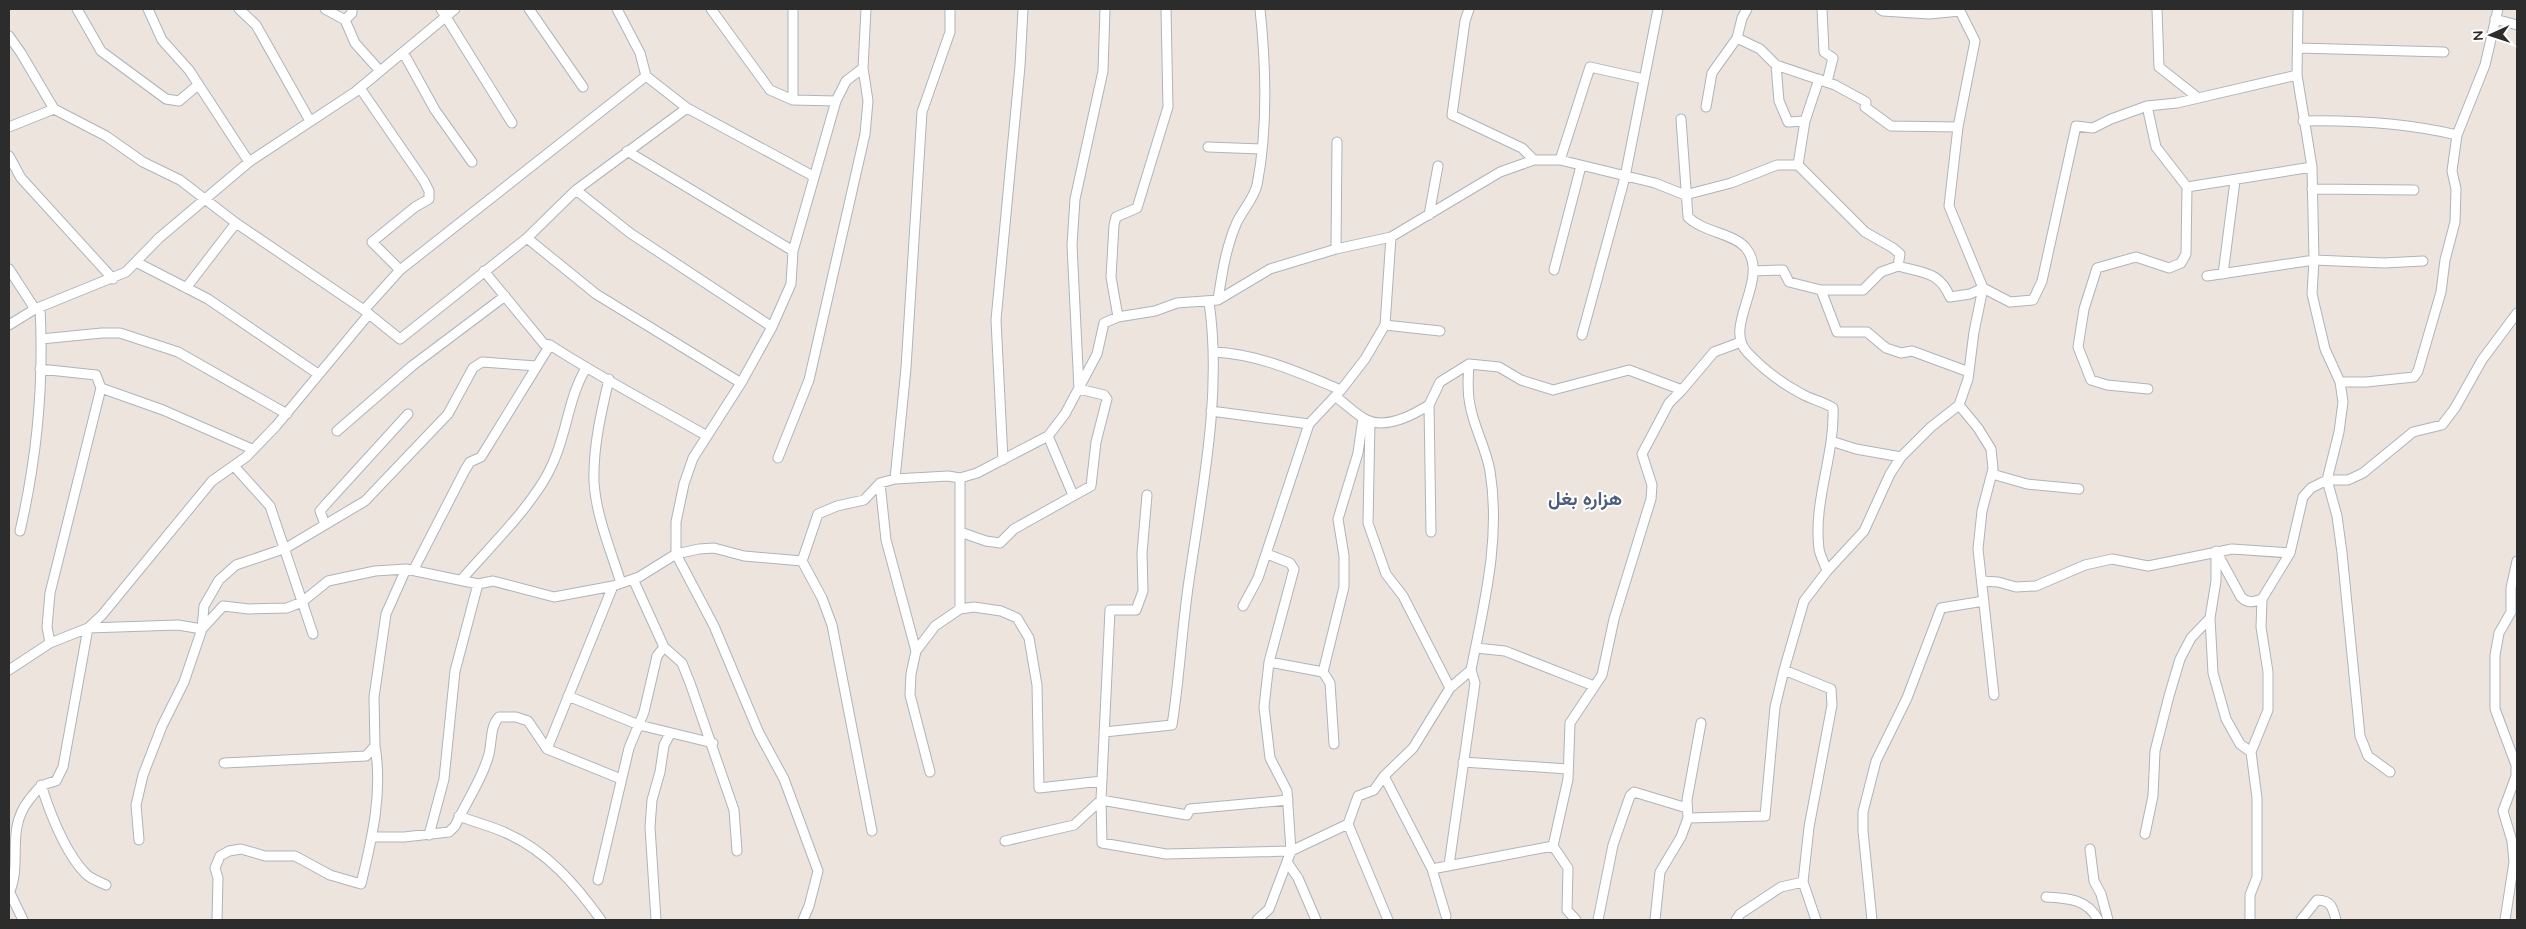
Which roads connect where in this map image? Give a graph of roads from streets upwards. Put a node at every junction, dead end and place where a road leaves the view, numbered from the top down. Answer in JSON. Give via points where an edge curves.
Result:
{"nodes":[{"id":1,"x":77,"y":9,"type":"edge"},
{"id":2,"x":148,"y":9,"type":"edge"},
{"id":3,"x":239,"y":9,"type":"edge"},
{"id":4,"x":325,"y":9,"type":"edge"},
{"id":5,"x":352,"y":9,"type":"edge"},
{"id":6,"x":454,"y":9,"type":"edge"},
{"id":7,"x":529,"y":9,"type":"edge"},
{"id":8,"x":617,"y":9,"type":"edge"},
{"id":9,"x":711,"y":9,"type":"edge"},
{"id":10,"x":793,"y":9,"type":"edge"},
{"id":11,"x":866,"y":9,"type":"edge"},
{"id":12,"x":950,"y":9,"type":"edge"},
{"id":13,"x":1023,"y":9,"type":"edge"},
{"id":14,"x":1105,"y":9,"type":"edge"},
{"id":15,"x":1166,"y":9,"type":"edge"},
{"id":16,"x":1260,"y":9,"type":"edge"},
{"id":17,"x":1470,"y":9,"type":"edge"},
{"id":18,"x":1658,"y":9,"type":"edge"},
{"id":19,"x":1747,"y":9,"type":"edge"},
{"id":20,"x":1822,"y":9,"type":"edge"},
{"id":21,"x":1880,"y":9,"type":"edge"},
{"id":22,"x":2157,"y":9,"type":"edge"},
{"id":23,"x":2298,"y":9,"type":"edge"},
{"id":24,"x":2498,"y":9,"type":"edge"},
{"id":25,"x":1960,"y":10,"type":"edge"},
{"id":26,"x":443,"y":12,"type":"edge"},
{"id":27,"x":2495,"y":19,"type":"junction"},
{"id":28,"x":345,"y":20,"type":"junction"},
{"id":29,"x":2517,"y":25,"type":"edge"},
{"id":30,"x":9,"y":37,"type":"edge"},
{"id":31,"x":1737,"y":38,"type":"junction"},
{"id":32,"x":2298,"y":48,"type":"junction"},
{"id":33,"x":403,"y":52,"type":"junction"},
{"id":34,"x":2444,"y":52,"type":"dead end"},
{"id":35,"x":1776,"y":65,"type":"junction"},
{"id":36,"x":863,"y":68,"type":"junction"},
{"id":37,"x":380,"y":71,"type":"junction"},
{"id":38,"x":2297,"y":75,"type":"junction"},
{"id":39,"x":646,"y":76,"type":"junction"},
{"id":40,"x":1644,"y":79,"type":"junction"},
{"id":41,"x":1823,"y":80,"type":"junction"},
{"id":42,"x":198,"y":85,"type":"junction"},
{"id":43,"x":583,"y":87,"type":"dead end"},
{"id":44,"x":360,"y":88,"type":"junction"},
{"id":45,"x":2197,"y":96,"type":"junction"},
{"id":46,"x":793,"y":100,"type":"junction"},
{"id":47,"x":836,"y":101,"type":"junction"},
{"id":48,"x":2147,"y":106,"type":"junction"},
{"id":49,"x":1706,"y":107,"type":"dead end"},
{"id":50,"x":687,"y":108,"type":"junction"},
{"id":51,"x":54,"y":109,"type":"junction"},
{"id":52,"x":1681,"y":119,"type":"dead end"},
{"id":53,"x":310,"y":121,"type":"junction"},
{"id":54,"x":1805,"y":121,"type":"junction"},
{"id":55,"x":2303,"y":121,"type":"junction"},
{"id":56,"x":512,"y":122,"type":"dead end"},
{"id":57,"x":9,"y":127,"type":"edge"},
{"id":58,"x":1958,"y":127,"type":"junction"},
{"id":59,"x":2457,"y":135,"type":"junction"},
{"id":60,"x":1337,"y":142,"type":"dead end"},
{"id":61,"x":1208,"y":147,"type":"dead end"},
{"id":62,"x":1261,"y":149,"type":"junction"},
{"id":63,"x":627,"y":151,"type":"junction"},
{"id":64,"x":9,"y":156,"type":"edge"},
{"id":65,"x":1534,"y":160,"type":"junction"},
{"id":66,"x":1560,"y":160,"type":"junction"},
{"id":67,"x":249,"y":162,"type":"junction"},
{"id":68,"x":472,"y":162,"type":"dead end"},
{"id":69,"x":1798,"y":164,"type":"junction"},
{"id":70,"x":1438,"y":166,"type":"dead end"},
{"id":71,"x":1582,"y":166,"type":"junction"},
{"id":72,"x":2312,"y":167,"type":"junction"},
{"id":73,"x":813,"y":176,"type":"junction"},
{"id":74,"x":1625,"y":177,"type":"junction"},
{"id":75,"x":2235,"y":181,"type":"junction"},
{"id":76,"x":2187,"y":187,"type":"junction"},
{"id":77,"x":2312,"y":189,"type":"junction"},
{"id":78,"x":576,"y":190,"type":"junction"},
{"id":79,"x":2414,"y":190,"type":"dead end"},
{"id":80,"x":1685,"y":195,"type":"junction"},
{"id":81,"x":204,"y":199,"type":"junction"},
{"id":82,"x":1429,"y":215,"type":"junction"},
{"id":83,"x":236,"y":223,"type":"junction"},
{"id":84,"x":1392,"y":237,"type":"junction"},
{"id":85,"x":526,"y":238,"type":"junction"},
{"id":86,"x":1336,"y":249,"type":"junction"},
{"id":87,"x":793,"y":251,"type":"junction"},
{"id":88,"x":2314,"y":260,"type":"junction"},
{"id":89,"x":2423,"y":261,"type":"dead end"},
{"id":90,"x":136,"y":262,"type":"junction"},
{"id":91,"x":1898,"y":266,"type":"junction"},
{"id":92,"x":9,"y":269,"type":"edge"},
{"id":93,"x":400,"y":270,"type":"junction"},
{"id":94,"x":1554,"y":270,"type":"dead end"},
{"id":95,"x":1753,"y":270,"type":"junction"},
{"id":96,"x":484,"y":271,"type":"junction"},
{"id":97,"x":2224,"y":274,"type":"junction"},
{"id":98,"x":2207,"y":276,"type":"dead end"},
{"id":99,"x":113,"y":279,"type":"junction"},
{"id":100,"x":186,"y":288,"type":"junction"},
{"id":101,"x":1984,"y":288,"type":"junction"},
{"id":102,"x":1821,"y":290,"type":"junction"},
{"id":103,"x":505,"y":296,"type":"junction"},
{"id":104,"x":1218,"y":300,"type":"junction"},
{"id":105,"x":1208,"y":302,"type":"junction"},
{"id":106,"x":38,"y":308,"type":"junction"},
{"id":107,"x":366,"y":312,"type":"junction"},
{"id":108,"x":2517,"y":313,"type":"edge"},
{"id":109,"x":1118,"y":317,"type":"junction"},
{"id":110,"x":9,"y":325,"type":"edge"},
{"id":111,"x":1385,"y":325,"type":"junction"},
{"id":112,"x":772,"y":327,"type":"junction"},
{"id":113,"x":1440,"y":331,"type":"dead end"},
{"id":114,"x":1582,"y":335,"type":"dead end"},
{"id":115,"x":42,"y":339,"type":"junction"},
{"id":116,"x":1740,"y":342,"type":"junction"},
{"id":117,"x":550,"y":345,"type":"junction"},
{"id":118,"x":1214,"y":352,"type":"junction"},
{"id":119,"x":1469,"y":364,"type":"junction"},
{"id":120,"x":537,"y":366,"type":"junction"},
{"id":121,"x":586,"y":368,"type":"junction"},
{"id":122,"x":40,"y":369,"type":"junction"},
{"id":123,"x":1968,"y":372,"type":"junction"},
{"id":124,"x":318,"y":374,"type":"junction"},
{"id":125,"x":609,"y":379,"type":"junction"},
{"id":126,"x":2340,"y":382,"type":"junction"},
{"id":127,"x":741,"y":383,"type":"junction"},
{"id":128,"x":101,"y":388,"type":"junction"},
{"id":129,"x":1079,"y":389,"type":"junction"},
{"id":130,"x":2148,"y":389,"type":"dead end"},
{"id":131,"x":1682,"y":390,"type":"junction"},
{"id":132,"x":1338,"y":394,"type":"junction"},
{"id":133,"x":1429,"y":405,"type":"junction"},
{"id":134,"x":1959,"y":405,"type":"junction"},
{"id":135,"x":1211,"y":411,"type":"junction"},
{"id":136,"x":287,"y":414,"type":"junction"},
{"id":137,"x":408,"y":414,"type":"dead end"},
{"id":138,"x":1366,"y":420,"type":"junction"},
{"id":139,"x":1310,"y":424,"type":"junction"},
{"id":140,"x":337,"y":431,"type":"dead end"},
{"id":141,"x":708,"y":436,"type":"junction"},
{"id":142,"x":1048,"y":436,"type":"junction"},
{"id":143,"x":1830,"y":441,"type":"junction"},
{"id":144,"x":252,"y":449,"type":"junction"},
{"id":145,"x":1901,"y":457,"type":"junction"},
{"id":146,"x":778,"y":458,"type":"dead end"},
{"id":147,"x":1003,"y":460,"type":"junction"},
{"id":148,"x":234,"y":466,"type":"junction"},
{"id":149,"x":1992,"y":474,"type":"junction"},
{"id":150,"x":960,"y":478,"type":"junction"},
{"id":151,"x":895,"y":479,"type":"junction"},
{"id":152,"x":2326,"y":480,"type":"junction"},
{"id":153,"x":880,"y":483,"type":"junction"},
{"id":154,"x":2079,"y":489,"type":"dead end"},
{"id":155,"x":1073,"y":495,"type":"junction"},
{"id":156,"x":1146,"y":495,"type":"dead end"},
{"id":157,"x":325,"y":524,"type":"junction"},
{"id":158,"x":20,"y":531,"type":"dead end"},
{"id":159,"x":960,"y":532,"type":"junction"},
{"id":160,"x":1431,"y":532,"type":"dead end"},
{"id":161,"x":286,"y":548,"type":"junction"},
{"id":162,"x":2216,"y":552,"type":"junction"},
{"id":163,"x":2290,"y":553,"type":"junction"},
{"id":164,"x":676,"y":554,"type":"junction"},
{"id":165,"x":1267,"y":554,"type":"junction"},
{"id":166,"x":2517,"y":560,"type":"edge"},
{"id":167,"x":802,"y":561,"type":"junction"},
{"id":168,"x":410,"y":569,"type":"junction"},
{"id":169,"x":1827,"y":570,"type":"junction"},
{"id":170,"x":462,"y":578,"type":"junction"},
{"id":171,"x":633,"y":579,"type":"junction"},
{"id":172,"x":1982,"y":580,"type":"junction"},
{"id":173,"x":478,"y":584,"type":"junction"},
{"id":174,"x":617,"y":584,"type":"junction"},
{"id":175,"x":2262,"y":599,"type":"junction"},
{"id":176,"x":1984,"y":601,"type":"junction"},
{"id":177,"x":302,"y":602,"type":"junction"},
{"id":178,"x":1243,"y":606,"type":"dead end"},
{"id":179,"x":960,"y":609,"type":"junction"},
{"id":180,"x":2514,"y":614,"type":"edge"},
{"id":181,"x":2210,"y":618,"type":"junction"},
{"id":182,"x":88,"y":628,"type":"junction"},
{"id":183,"x":202,"y":629,"type":"junction"},
{"id":184,"x":313,"y":634,"type":"dead end"},
{"id":185,"x":50,"y":643,"type":"junction"},
{"id":186,"x":664,"y":647,"type":"junction"},
{"id":187,"x":1476,"y":648,"type":"junction"},
{"id":188,"x":916,"y":651,"type":"junction"},
{"id":189,"x":1269,"y":662,"type":"junction"},
{"id":190,"x":9,"y":670,"type":"edge"},
{"id":191,"x":1472,"y":670,"type":"junction"},
{"id":192,"x":1784,"y":670,"type":"junction"},
{"id":193,"x":1323,"y":672,"type":"junction"},
{"id":194,"x":1594,"y":686,"type":"junction"},
{"id":195,"x":1450,"y":688,"type":"junction"},
{"id":196,"x":1994,"y":695,"type":"dead end"},
{"id":197,"x":568,"y":696,"type":"junction"},
{"id":198,"x":1701,"y":723,"type":"dead end"},
{"id":199,"x":640,"y":725,"type":"junction"},
{"id":200,"x":1104,"y":732,"type":"junction"},
{"id":201,"x":670,"y":734,"type":"junction"},
{"id":202,"x":712,"y":743,"type":"junction"},
{"id":203,"x":1334,"y":744,"type":"dead end"},
{"id":204,"x":375,"y":746,"type":"junction"},
{"id":205,"x":547,"y":749,"type":"junction"},
{"id":206,"x":2251,"y":752,"type":"junction"},
{"id":207,"x":1463,"y":762,"type":"junction"},
{"id":208,"x":224,"y":763,"type":"dead end"},
{"id":209,"x":1568,"y":769,"type":"junction"},
{"id":210,"x":930,"y":772,"type":"dead end"},
{"id":211,"x":2390,"y":772,"type":"dead end"},
{"id":212,"x":1384,"y":776,"type":"junction"},
{"id":213,"x":621,"y":779,"type":"junction"},
{"id":214,"x":1102,"y":781,"type":"junction"},
{"id":215,"x":41,"y":785,"type":"junction"},
{"id":216,"x":1101,"y":800,"type":"junction"},
{"id":217,"x":1288,"y":800,"type":"junction"},
{"id":218,"x":1686,"y":808,"type":"junction"},
{"id":219,"x":459,"y":816,"type":"junction"},
{"id":220,"x":1688,"y":818,"type":"junction"},
{"id":221,"x":12,"y":824,"type":"edge"},
{"id":222,"x":1348,"y":824,"type":"junction"},
{"id":223,"x":872,"y":831,"type":"dead end"},
{"id":224,"x":2146,"y":834,"type":"dead end"},
{"id":225,"x":430,"y":835,"type":"junction"},
{"id":226,"x":373,"y":837,"type":"junction"},
{"id":227,"x":138,"y":840,"type":"dead end"},
{"id":228,"x":1004,"y":841,"type":"dead end"},
{"id":229,"x":1553,"y":846,"type":"junction"},
{"id":230,"x":2090,"y":849,"type":"dead end"},
{"id":231,"x":737,"y":850,"type":"dead end"},
{"id":232,"x":1291,"y":851,"type":"junction"},
{"id":233,"x":1287,"y":862,"type":"junction"},
{"id":234,"x":1449,"y":865,"type":"junction"},
{"id":235,"x":1432,"y":869,"type":"junction"},
{"id":236,"x":598,"y":880,"type":"dead end"},
{"id":237,"x":1803,"y":882,"type":"junction"},
{"id":238,"x":106,"y":885,"type":"dead end"},
{"id":239,"x":9,"y":893,"type":"edge"},
{"id":240,"x":2046,"y":898,"type":"dead end"},
{"id":241,"x":1446,"y":916,"type":"dead end"},
{"id":242,"x":23,"y":920,"type":"edge"},
{"id":243,"x":217,"y":920,"type":"edge"},
{"id":244,"x":601,"y":920,"type":"edge"},
{"id":245,"x":656,"y":920,"type":"edge"},
{"id":246,"x":803,"y":920,"type":"edge"},
{"id":247,"x":1257,"y":920,"type":"edge"},
{"id":248,"x":1316,"y":920,"type":"edge"},
{"id":249,"x":1388,"y":920,"type":"edge"},
{"id":250,"x":1576,"y":920,"type":"edge"},
{"id":251,"x":1598,"y":920,"type":"edge"},
{"id":252,"x":1655,"y":920,"type":"edge"},
{"id":253,"x":1736,"y":920,"type":"edge"},
{"id":254,"x":1816,"y":920,"type":"edge"},
{"id":255,"x":1872,"y":920,"type":"edge"},
{"id":256,"x":2098,"y":920,"type":"edge"},
{"id":257,"x":2108,"y":920,"type":"edge"},
{"id":258,"x":2250,"y":920,"type":"edge"},
{"id":259,"x":2301,"y":920,"type":"edge"},
{"id":260,"x":2336,"y":920,"type":"edge"},
{"id":261,"x":2505,"y":920,"type":"edge"}],
"edges":[{"from":1,"to":42,"type":"street","via":[[101,51],[166,99],[179,101]]},
{"from":2,"to":42,"type":"street","via":[[162,40]]},
{"from":3,"to":53,"type":"street","via":[[256,24]]},
{"from":4,"to":28,"type":"street"},
{"from":5,"to":28,"type":"street"},
{"from":6,"to":26,"type":"street"},
{"from":7,"to":43,"type":"street"},
{"from":8,"to":39,"type":"street","via":[[640,53]]},
{"from":9,"to":46,"type":"street","via":[[770,90]]},
{"from":10,"to":46,"type":"street"},
{"from":11,"to":36,"type":"street"},
{"from":12,"to":151,"type":"street","via":[[950,32],[922,112],[906,368]]},
{"from":13,"to":147,"type":"street","via":[[996,320]]},
{"from":14,"to":129,"type":"street","via":[[1103,70],[1075,199],[1072,245]]},
{"from":15,"to":109,"type":"street","via":[[1168,107],[1137,208],[1116,217],[1114,225],[1111,277]]},
{"from":16,"to":62,"type":"street","via":[[1264,137]]},
{"from":17,"to":65,"type":"street","via":[[1465,21],[1452,116],[1522,148]]},
{"from":18,"to":40,"type":"street"},
{"from":19,"to":31,"type":"street"},
{"from":20,"to":41,"type":"street","via":[[1824,52],[1832,58]]},
{"from":21,"to":25,"type":"street","via":[[1929,14]]},
{"from":22,"to":45,"type":"street","via":[[2159,67]]},
{"from":23,"to":32,"type":"street"},
{"from":24,"to":27,"type":"street"},
{"from":25,"to":58,"type":"street","via":[[1975,41]]},
{"from":26,"to":33,"type":"street"},
{"from":26,"to":56,"type":"street"},
{"from":27,"to":29,"type":"street"},
{"from":27,"to":59,"type":"street","via":[[2485,65]]},
{"from":28,"to":37,"type":"street","via":[[356,43]]},
{"from":30,"to":51,"type":"street"},
{"from":31,"to":35,"type":"street","via":[[1760,49]]},
{"from":31,"to":49,"type":"street","via":[[1712,73]]},
{"from":32,"to":34,"type":"street"},
{"from":32,"to":38,"type":"street"},
{"from":33,"to":37,"type":"street"},
{"from":33,"to":68,"type":"street","via":[[435,110]]},
{"from":35,"to":41,"type":"street"},
{"from":35,"to":54,"type":"street","via":[[1780,101],[1788,122]]},
{"from":36,"to":47,"type":"street","via":[[846,81]]},
{"from":36,"to":146,"type":"street","via":[[868,102],[865,134],[808,380]]},
{"from":37,"to":44,"type":"street"},
{"from":38,"to":45,"type":"street"},
{"from":38,"to":55,"type":"street"},
{"from":39,"to":50,"type":"street"},
{"from":39,"to":93,"type":"street"},
{"from":40,"to":66,"type":"street","via":[[1590,67]]},
{"from":40,"to":74,"type":"street"},
{"from":41,"to":54,"type":"street"},
{"from":41,"to":58,"type":"street","via":[[1866,102],[1865,107],[1891,126]]},
{"from":42,"to":67,"type":"street"},
{"from":44,"to":53,"type":"street"},
{"from":44,"to":93,"type":"street","via":[[429,192],[429,199],[372,242]]},
{"from":45,"to":48,"type":"street"},
{"from":46,"to":47,"type":"street"},
{"from":47,"to":73,"type":"street"},
{"from":48,"to":76,"type":"street","via":[[2156,147]]},
{"from":48,"to":101,"type":"street","via":[[2093,128],[2076,126],[2042,281],[2033,300],[2010,302]]},
{"from":50,"to":63,"type":"street"},
{"from":50,"to":73,"type":"street"},
{"from":51,"to":57,"type":"street"},
{"from":51,"to":81,"type":"street","via":[[180,180]]},
{"from":52,"to":80,"type":"street"},
{"from":53,"to":67,"type":"street"},
{"from":54,"to":69,"type":"street"},
{"from":55,"to":59,"type":"street","via":[[2382,123]]},
{"from":55,"to":72,"type":"street"},
{"from":58,"to":101,"type":"street","via":[[1949,206]]},
{"from":59,"to":126,"type":"street","via":[[2452,171],[2456,189],[2455,222],[2441,292],[2418,371],[2414,377]]},
{"from":60,"to":86,"type":"street"},
{"from":61,"to":62,"type":"street"},
{"from":62,"to":104,"type":"street","via":[[1257,187],[1237,222],[1224,261]]},
{"from":63,"to":78,"type":"street"},
{"from":63,"to":87,"type":"street"},
{"from":64,"to":99,"type":"street","via":[[21,178]]},
{"from":65,"to":66,"type":"street"},
{"from":65,"to":82,"type":"street","via":[[1500,172]]},
{"from":66,"to":71,"type":"street"},
{"from":67,"to":81,"type":"street"},
{"from":69,"to":80,"type":"street","via":[[1776,165],[1731,183]]},
{"from":69,"to":91,"type":"street","via":[[1865,232],[1900,254]]},
{"from":70,"to":82,"type":"street"},
{"from":71,"to":74,"type":"street"},
{"from":71,"to":94,"type":"street"},
{"from":72,"to":75,"type":"street"},
{"from":72,"to":77,"type":"street"},
{"from":73,"to":87,"type":"street"},
{"from":74,"to":80,"type":"street","via":[[1655,183]]},
{"from":74,"to":114,"type":"street"},
{"from":75,"to":76,"type":"street"},
{"from":75,"to":97,"type":"street"},
{"from":76,"to":130,"type":"street","via":[[2186,254],[2181,263],[2169,268],[2136,257],[2097,268],[2084,309],[2078,347],[2091,380]]},
{"from":77,"to":79,"type":"street"},
{"from":77,"to":88,"type":"street"},
{"from":78,"to":85,"type":"street"},
{"from":78,"to":112,"type":"street","via":[[630,233]]},
{"from":80,"to":95,"type":"street","via":[[1688,217],[1697,225],[1744,246]]},
{"from":81,"to":83,"type":"street"},
{"from":81,"to":90,"type":"street"},
{"from":82,"to":84,"type":"street"},
{"from":83,"to":100,"type":"street"},
{"from":83,"to":107,"type":"street"},
{"from":84,"to":86,"type":"street"},
{"from":84,"to":111,"type":"street"},
{"from":85,"to":96,"type":"street"},
{"from":85,"to":127,"type":"street","via":[[596,294]]},
{"from":86,"to":104,"type":"street","via":[[1270,269]]},
{"from":87,"to":112,"type":"street","via":[[792,284]]},
{"from":88,"to":89,"type":"street"},
{"from":88,"to":97,"type":"street"},
{"from":88,"to":126,"type":"street","via":[[2312,294],[2317,320],[2325,350]]},
{"from":90,"to":99,"type":"street"},
{"from":90,"to":100,"type":"street"},
{"from":91,"to":101,"type":"street","via":[[1934,275],[1944,284],[1950,298]]},
{"from":91,"to":102,"type":"street","via":[[1881,272],[1864,290]]},
{"from":92,"to":106,"type":"street"},
{"from":93,"to":107,"type":"street"},
{"from":95,"to":102,"type":"street","via":[[1783,270],[1788,282]]},
{"from":95,"to":116,"type":"street"},
{"from":96,"to":103,"type":"street"},
{"from":96,"to":107,"type":"street","via":[[400,339]]},
{"from":97,"to":98,"type":"street"},
{"from":99,"to":106,"type":"street"},
{"from":100,"to":124,"type":"street","via":[[216,304]]},
{"from":101,"to":123,"type":"street"},
{"from":102,"to":123,"type":"street","via":[[1837,332],[1867,332],[1886,348],[1901,353],[1912,351]]},
{"from":103,"to":117,"type":"street","via":[[544,344]]},
{"from":103,"to":140,"type":"street","via":[[412,366]]},
{"from":104,"to":105,"type":"street"},
{"from":105,"to":109,"type":"street","via":[[1177,303],[1155,311]]},
{"from":105,"to":118,"type":"street"},
{"from":106,"to":110,"type":"street"},
{"from":106,"to":115,"type":"street"},
{"from":107,"to":124,"type":"street"},
{"from":108,"to":152,"type":"street","via":[[2482,360],[2442,426],[2413,432],[2363,473],[2348,480]]},
{"from":109,"to":129,"type":"street","via":[[1104,323],[1097,354]]},
{"from":111,"to":113,"type":"street"},
{"from":111,"to":132,"type":"street","via":[[1365,359]]},
{"from":112,"to":127,"type":"street"},
{"from":115,"to":122,"type":"street"},
{"from":115,"to":136,"type":"street","via":[[120,333],[178,352]]},
{"from":116,"to":131,"type":"street","via":[[1714,352]]},
{"from":116,"to":143,"type":"street","via":[[1746,352],[1782,381],[1802,395],[1833,408]]},
{"from":117,"to":120,"type":"street"},
{"from":117,"to":121,"type":"street"},
{"from":118,"to":132,"type":"street","via":[[1274,363]]},
{"from":118,"to":135,"type":"street"},
{"from":119,"to":131,"type":"street","via":[[1498,367],[1521,380],[1553,390],[1629,370]]},
{"from":119,"to":133,"type":"street","via":[[1440,382]]},
{"from":119,"to":187,"type":"street","via":[[1467,388],[1470,406],[1490,469],[1495,517],[1491,571]]},
{"from":120,"to":157,"type":"street","via":[[482,362],[473,368],[448,414],[365,501]]},
{"from":120,"to":168,"type":"street","via":[[481,457],[470,462]]},
{"from":121,"to":125,"type":"street"},
{"from":121,"to":170,"type":"street","via":[[572,400],[553,464],[544,481]]},
{"from":122,"to":128,"type":"street","via":[[96,375]]},
{"from":122,"to":158,"type":"street","via":[[39,423]]},
{"from":123,"to":134,"type":"street"},
{"from":124,"to":136,"type":"street"},
{"from":125,"to":141,"type":"street"},
{"from":125,"to":174,"type":"street","via":[[597,429],[594,483]]},
{"from":126,"to":152,"type":"street","via":[[2342,410]]},
{"from":127,"to":141,"type":"street"},
{"from":128,"to":144,"type":"street","via":[[163,410]]},
{"from":128,"to":185,"type":"street","via":[[50,592],[47,626]]},
{"from":129,"to":142,"type":"street"},
{"from":129,"to":155,"type":"street","via":[[1107,398],[1096,442],[1091,486]]},
{"from":131,"to":194,"type":"street","via":[[1669,403],[1642,454],[1652,485],[1651,499],[1614,619],[1602,675]]},
{"from":132,"to":138,"type":"street"},
{"from":132,"to":139,"type":"street"},
{"from":133,"to":138,"type":"street","via":[[1410,417],[1391,421]]},
{"from":133,"to":160,"type":"street"},
{"from":134,"to":145,"type":"street"},
{"from":134,"to":149,"type":"street","via":[[1991,449]]},
{"from":135,"to":139,"type":"street"},
{"from":135,"to":200,"type":"street","via":[[1172,725]]},
{"from":136,"to":144,"type":"street"},
{"from":137,"to":157,"type":"street","via":[[320,511]]},
{"from":138,"to":193,"type":"street","via":[[1338,519],[1344,556],[1344,587]]},
{"from":138,"to":195,"type":"street","via":[[1368,523],[1386,574],[1403,596]]},
{"from":139,"to":165,"type":"street"},
{"from":141,"to":164,"type":"street","via":[[693,458],[684,484],[676,522]]},
{"from":142,"to":147,"type":"street"},
{"from":142,"to":155,"type":"street"},
{"from":143,"to":145,"type":"street"},
{"from":143,"to":169,"type":"street","via":[[1820,496],[1819,550]]},
{"from":144,"to":148,"type":"street"},
{"from":145,"to":169,"type":"street","via":[[1864,531]]},
{"from":147,"to":150,"type":"street"},
{"from":148,"to":161,"type":"street","via":[[270,506]]},
{"from":148,"to":182,"type":"street","via":[[212,481]]},
{"from":149,"to":154,"type":"street","via":[[2027,484]]},
{"from":149,"to":172,"type":"street","via":[[1982,511],[1979,539]]},
{"from":150,"to":151,"type":"street"},
{"from":150,"to":159,"type":"street"},
{"from":151,"to":153,"type":"street"},
{"from":152,"to":163,"type":"street","via":[[2303,497]]},
{"from":152,"to":211,"type":"street","via":[[2342,553],[2360,736],[2368,756]]},
{"from":153,"to":167,"type":"street","via":[[864,500],[818,514]]},
{"from":153,"to":188,"type":"street","via":[[886,540]]},
{"from":155,"to":159,"type":"street","via":[[1014,529],[1000,543]]},
{"from":156,"to":200,"type":"street","via":[[1143,591],[1136,610],[1110,610]]},
{"from":157,"to":161,"type":"street"},
{"from":159,"to":179,"type":"street"},
{"from":161,"to":177,"type":"street"},
{"from":161,"to":183,"type":"street","via":[[236,565],[218,580],[204,606]]},
{"from":162,"to":163,"type":"street","via":[[2232,549]]},
{"from":162,"to":172,"type":"street","via":[[2148,566],[2112,559],[2086,565],[2036,586],[2016,587]]},
{"from":162,"to":175,"type":"street","via":[[2245,602]]},
{"from":162,"to":181,"type":"street","via":[[2216,581]]},
{"from":163,"to":175,"type":"street"},
{"from":164,"to":167,"type":"street","via":[[714,548],[744,556]]},
{"from":164,"to":171,"type":"street"},
{"from":164,"to":246,"type":"street","via":[[714,626],[759,733],[784,779],[818,871],[810,906]]},
{"from":165,"to":178,"type":"street"},
{"from":165,"to":189,"type":"street","via":[[1290,563],[1294,569]]},
{"from":166,"to":180,"type":"street","via":[[2511,588]]},
{"from":167,"to":223,"type":"street","via":[[832,625]]},
{"from":168,"to":170,"type":"street"},
{"from":168,"to":177,"type":"street","via":[[328,581]]},
{"from":168,"to":204,"type":"street","via":[[386,614],[374,697]]},
{"from":169,"to":192,"type":"street","via":[[1804,601]]},
{"from":170,"to":173,"type":"street"},
{"from":171,"to":174,"type":"street"},
{"from":171,"to":186,"type":"street"},
{"from":172,"to":176,"type":"street"},
{"from":173,"to":174,"type":"street","via":[[493,581],[554,597]]},
{"from":173,"to":225,"type":"street","via":[[455,671],[444,779]]},
{"from":174,"to":197,"type":"street"},
{"from":175,"to":206,"type":"street","via":[[2261,627],[2268,672],[2268,710]]},
{"from":176,"to":196,"type":"street"},
{"from":176,"to":255,"type":"street","via":[[1941,608],[1908,698],[1876,761],[1863,812]]},
{"from":177,"to":183,"type":"street","via":[[286,608],[223,606]]},
{"from":177,"to":184,"type":"street"},
{"from":179,"to":188,"type":"street","via":[[935,626]]},
{"from":179,"to":214,"type":"street","via":[[974,607],[1001,611],[1017,618],[1029,638],[1037,686],[1039,788]]},
{"from":180,"to":261,"type":"street","via":[[2499,632],[2495,655],[2495,709],[2516,765],[2516,776],[2503,811],[2514,862]]},
{"from":181,"to":206,"type":"street","via":[[2213,673],[2226,719],[2240,744]]},
{"from":181,"to":224,"type":"street","via":[[2191,638],[2180,659],[2155,751],[2153,796]]},
{"from":182,"to":183,"type":"street","via":[[178,625]]},
{"from":182,"to":185,"type":"street"},
{"from":182,"to":215,"type":"street","via":[[62,767],[56,781]]},
{"from":183,"to":227,"type":"street","via":[[184,682],[143,775],[136,805]]},
{"from":185,"to":190,"type":"street"},
{"from":186,"to":199,"type":"street","via":[[657,656]]},
{"from":186,"to":202,"type":"street","via":[[682,663]]},
{"from":187,"to":191,"type":"street"},
{"from":187,"to":194,"type":"street","via":[[1505,652]]},
{"from":188,"to":210,"type":"street","via":[[910,695]]},
{"from":189,"to":193,"type":"street"},
{"from":189,"to":217,"type":"street","via":[[1264,706],[1270,758],[1287,791]]},
{"from":191,"to":195,"type":"street"},
{"from":191,"to":207,"type":"street","via":[[1475,683]]},
{"from":192,"to":220,"type":"street","via":[[1775,707],[1765,816]]},
{"from":192,"to":237,"type":"street","via":[[1831,689],[1832,705],[1809,827]]},
{"from":193,"to":203,"type":"street","via":[[1330,684]]},
{"from":194,"to":209,"type":"street","via":[[1570,723]]},
{"from":195,"to":212,"type":"street","via":[[1413,748]]},
{"from":197,"to":199,"type":"street"},
{"from":197,"to":205,"type":"street"},
{"from":198,"to":218,"type":"street"},
{"from":199,"to":201,"type":"street"},
{"from":199,"to":213,"type":"street","via":[[629,748]]},
{"from":200,"to":214,"type":"street"},
{"from":201,"to":202,"type":"street"},
{"from":201,"to":245,"type":"street","via":[[664,745],[652,800],[650,827]]},
{"from":202,"to":231,"type":"street","via":[[734,810]]},
{"from":204,"to":208,"type":"street","via":[[366,756]]},
{"from":204,"to":226,"type":"street","via":[[378,762]]},
{"from":205,"to":213,"type":"street"},
{"from":205,"to":219,"type":"street","via":[[528,721],[499,717],[494,722],[483,772]]},
{"from":206,"to":258,"type":"street","via":[[2257,798],[2257,877],[2250,895]]},
{"from":207,"to":209,"type":"street"},
{"from":207,"to":234,"type":"street"},
{"from":209,"to":229,"type":"street"},
{"from":212,"to":222,"type":"street","via":[[1374,790],[1358,796]]},
{"from":212,"to":235,"type":"street"},
{"from":213,"to":236,"type":"street"},
{"from":214,"to":216,"type":"street"},
{"from":215,"to":221,"type":"street"},
{"from":215,"to":238,"type":"street","via":[[73,859],[87,876]]},
{"from":216,"to":217,"type":"street","via":[[1187,815],[1190,809]]},
{"from":216,"to":228,"type":"street","via":[[1074,825]]},
{"from":216,"to":232,"type":"street","via":[[1102,843],[1166,854]]},
{"from":217,"to":232,"type":"street"},
{"from":218,"to":220,"type":"street"},
{"from":218,"to":251,"type":"street","via":[[1634,792],[1630,796],[1613,845]]},
{"from":219,"to":225,"type":"street","via":[[449,832]]},
{"from":219,"to":244,"type":"street","via":[[506,833],[542,855],[581,892]]},
{"from":220,"to":252,"type":"street","via":[[1660,872]]},
{"from":221,"to":239,"type":"street","via":[[14,870]]},
{"from":222,"to":232,"type":"street"},
{"from":222,"to":249,"type":"street"},
{"from":225,"to":226,"type":"street"},
{"from":226,"to":243,"type":"street","via":[[361,884],[330,874],[295,856],[266,856],[241,849],[230,850],[220,856],[216,868]]},
{"from":229,"to":234,"type":"street"},
{"from":229,"to":250,"type":"street","via":[[1568,868],[1567,910]]},
{"from":230,"to":257,"type":"street","via":[[2094,880]]},
{"from":232,"to":233,"type":"street"},
{"from":233,"to":247,"type":"street","via":[[1269,909]]},
{"from":233,"to":248,"type":"street","via":[[1298,878]]},
{"from":234,"to":235,"type":"street"},
{"from":235,"to":241,"type":"street"},
{"from":237,"to":253,"type":"street","via":[[1781,887]]},
{"from":237,"to":254,"type":"street"},
{"from":239,"to":242,"type":"street"},
{"from":240,"to":256,"type":"street","via":[[2080,901]]},
{"from":259,"to":260,"type":"street","via":[[2317,900],[2325,900],[2332,905]]}]}
